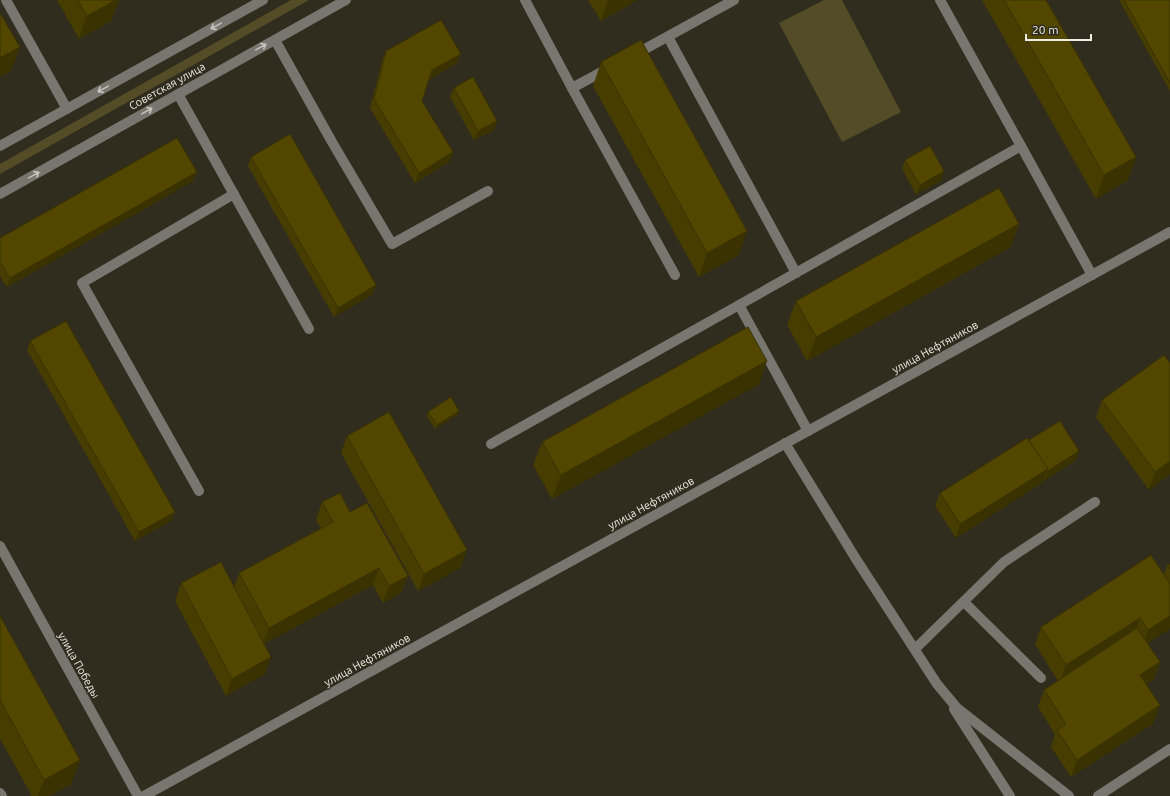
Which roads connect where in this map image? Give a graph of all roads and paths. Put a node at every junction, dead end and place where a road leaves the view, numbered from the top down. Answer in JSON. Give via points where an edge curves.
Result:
{"nodes":[{"id":1,"x":6,"y":0,"type":"edge"},
{"id":2,"x":263,"y":0,"type":"edge"},
{"id":3,"x":346,"y":0,"type":"edge"},
{"id":4,"x":525,"y":0,"type":"edge"},
{"id":5,"x":734,"y":0,"type":"edge"},
{"id":6,"x":940,"y":0,"type":"edge"},
{"id":7,"x":668,"y":37,"type":"junction"},
{"id":8,"x":275,"y":40,"type":"junction"},
{"id":9,"x":572,"y":88,"type":"junction"},
{"id":10,"x":178,"y":94,"type":"junction"},
{"id":11,"x":67,"y":109,"type":"junction"},
{"id":12,"x":0,"y":146,"type":"edge"},
{"id":13,"x":1021,"y":146,"type":"junction"},
{"id":14,"x":488,"y":191,"type":"dead end"},
{"id":15,"x":0,"y":194,"type":"edge"},
{"id":16,"x":234,"y":194,"type":"junction"},
{"id":17,"x":1170,"y":232,"type":"edge"},
{"id":18,"x":796,"y":273,"type":"junction"},
{"id":19,"x":675,"y":275,"type":"dead end"},
{"id":20,"x":1092,"y":275,"type":"junction"},
{"id":21,"x":739,"y":306,"type":"junction"},
{"id":22,"x":309,"y":329,"type":"dead end"},
{"id":23,"x":808,"y":431,"type":"junction"},
{"id":24,"x":785,"y":443,"type":"junction"},
{"id":25,"x":491,"y":444,"type":"dead end"},
{"id":26,"x":199,"y":491,"type":"dead end"},
{"id":27,"x":1095,"y":502,"type":"dead end"},
{"id":28,"x":0,"y":546,"type":"edge"},
{"id":29,"x":964,"y":602,"type":"junction"},
{"id":30,"x":915,"y":649,"type":"junction"},
{"id":31,"x":1041,"y":678,"type":"dead end"},
{"id":32,"x":938,"y":684,"type":"junction"},
{"id":33,"x":1170,"y":748,"type":"edge"},
{"id":34,"x":0,"y":793,"type":"edge"},
{"id":35,"x":2,"y":796,"type":"edge"},
{"id":36,"x":138,"y":796,"type":"edge"},
{"id":37,"x":144,"y":796,"type":"edge"},
{"id":38,"x":1010,"y":796,"type":"edge"},
{"id":39,"x":1069,"y":796,"type":"edge"},
{"id":40,"x":1098,"y":796,"type":"edge"}],
"edges":[{"from":1,"to":11,"type":"street"},
{"from":2,"to":11,"type":"street","one_way":true},
{"from":3,"to":8,"type":"street","name":"Советская улица"},
{"from":4,"to":9,"type":"street"},
{"from":5,"to":7,"type":"street"},
{"from":6,"to":13,"type":"street"},
{"from":7,"to":9,"type":"street"},
{"from":7,"to":18,"type":"street"},
{"from":10,"to":8,"type":"street","name":"Советская улица","one_way":true},
{"from":8,"to":14,"type":"street","via":[[392,244]]},
{"from":9,"to":19,"type":"street"},
{"from":15,"to":10,"type":"street","name":"Советская улица","one_way":true},
{"from":10,"to":16,"type":"street"},
{"from":11,"to":12,"type":"street"},
{"from":13,"to":18,"type":"street"},
{"from":13,"to":20,"type":"street"},
{"from":16,"to":22,"type":"street"},
{"from":16,"to":26,"type":"street","via":[[82,283]]},
{"from":17,"to":20,"type":"street","name":"улица Нефтяников"},
{"from":18,"to":21,"type":"street"},
{"from":20,"to":23,"type":"street","name":"улица Нефтяников"},
{"from":21,"to":23,"type":"street"},
{"from":21,"to":25,"type":"street"},
{"from":23,"to":24,"type":"street","name":"улица Нефтяников"},
{"from":24,"to":30,"type":"street"},
{"from":24,"to":37,"type":"street","name":"улица Нефтяников"},
{"from":27,"to":29,"type":"street","via":[[1004,562]]},
{"from":28,"to":36,"type":"street","name":"улица Победы"},
{"from":29,"to":30,"type":"street"},
{"from":29,"to":31,"type":"street"},
{"from":30,"to":32,"type":"street"},
{"from":32,"to":38,"type":"street"},
{"from":32,"to":39,"type":"street","via":[[957,708]]},
{"from":33,"to":40,"type":"street"},
{"from":34,"to":35,"type":"street"}]}
